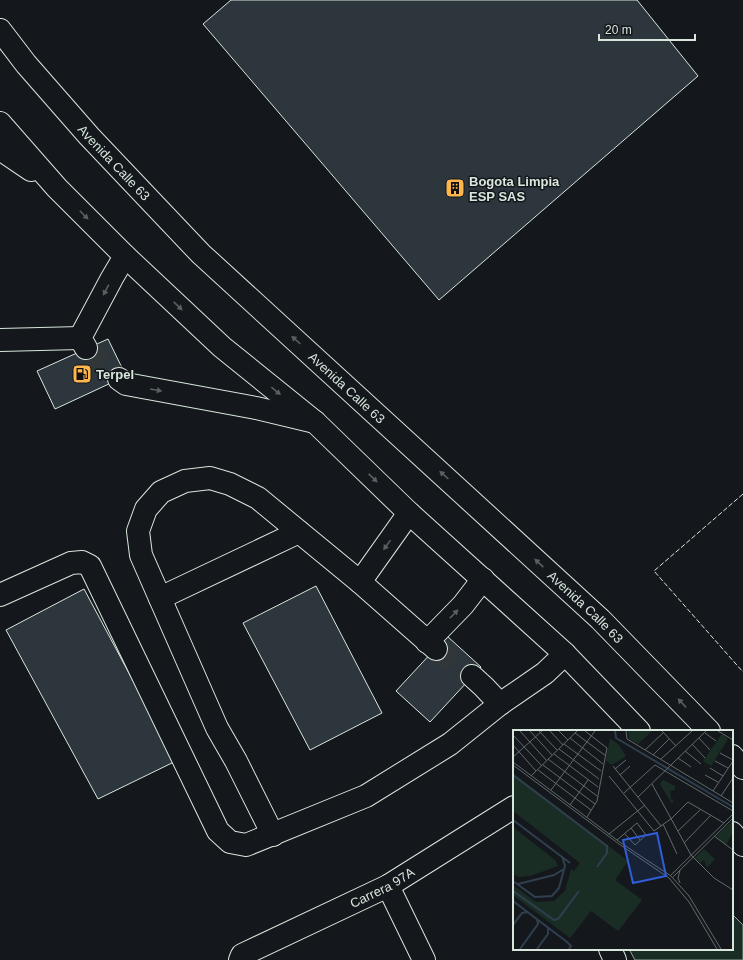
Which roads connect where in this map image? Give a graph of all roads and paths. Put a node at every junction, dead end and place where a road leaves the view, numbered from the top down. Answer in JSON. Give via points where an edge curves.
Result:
{"nodes":[{"id":1,"x":0,"y":30,"type":"edge"},
{"id":2,"x":0,"y":123,"type":"edge"},
{"id":3,"x":0,"y":150,"type":"edge"},
{"id":4,"x":57,"y":188,"type":"junction"},
{"id":5,"x":126,"y":256,"type":"junction"},
{"id":6,"x":0,"y":340,"type":"edge"},
{"id":7,"x":119,"y":379,"type":"tunnel mouth"},
{"id":8,"x":316,"y":422,"type":"junction"},
{"id":9,"x":409,"y":513,"type":"junction"},
{"id":10,"x":299,"y":532,"type":"junction"},
{"id":11,"x":483,"y":579,"type":"junction"},
{"id":12,"x":360,"y":582,"type":"junction"},
{"id":13,"x":0,"y":595,"type":"edge"},
{"id":14,"x":160,"y":598,"type":"junction"},
{"id":15,"x":565,"y":654,"type":"junction"},
{"id":16,"x":472,"y":676,"type":"tunnel mouth"},
{"id":17,"x":500,"y":704,"type":"junction"},
{"id":18,"x":638,"y":730,"type":"edge"},
{"id":19,"x":708,"y":730,"type":"edge"},
{"id":20,"x":733,"y":757,"type":"edge"},
{"id":21,"x":743,"y":768,"type":"edge"},
{"id":22,"x":513,"y":808,"type":"edge"},
{"id":23,"x":733,"y":834,"type":"edge"},
{"id":24,"x":273,"y":835,"type":"junction"},
{"id":25,"x":743,"y":845,"type":"edge"},
{"id":26,"x":388,"y":886,"type":"junction"},
{"id":27,"x":610,"y":950,"type":"edge"},
{"id":28,"x":241,"y":957,"type":"edge"},
{"id":29,"x":424,"y":960,"type":"edge"},
{"id":30,"x":615,"y":960,"type":"edge"}],
"edges":[{"from":19,"to":1,"type":"main road","name":"Avenida Calle 63","one_way":true,"via":[[600,619],[202,254],[88,136]]},
{"from":2,"to":4,"type":"main road"},
{"from":3,"to":4,"type":"main road"},
{"from":4,"to":5,"type":"main road","one_way":true},
{"from":5,"to":6,"type":"main road","one_way":true,"via":[[112,278],[83,343]]},
{"from":5,"to":8,"type":"main road","one_way":true,"via":[[222,347]]},
{"from":7,"to":8,"type":"main road","one_way":true,"via":[[126,384]]},
{"from":8,"to":9,"type":"main road","one_way":true},
{"from":9,"to":11,"type":"main road"},
{"from":9,"to":12,"type":"main road","one_way":true},
{"from":10,"to":12,"type":"main road"},
{"from":10,"to":14,"type":"main road"},
{"from":10,"to":14,"type":"main road","via":[[258,498],[230,484],[210,478],[185,481],[161,492],[146,509],[138,531],[141,555]]},
{"from":12,"to":11,"type":"main road","one_way":true,"via":[[432,645]]},
{"from":11,"to":15,"type":"main road"},
{"from":13,"to":24,"type":"main road","via":[[71,563],[82,562],[90,566],[218,831],[230,842],[246,845]]},
{"from":14,"to":24,"type":"main road","via":[[217,728]]},
{"from":15,"to":17,"type":"main road","via":[[545,673]]},
{"from":15,"to":18,"type":"main road"},
{"from":16,"to":17,"type":"main road"},
{"from":17,"to":24,"type":"main road","via":[[450,744],[366,796]]},
{"from":20,"to":21,"type":"main road"},
{"from":22,"to":26,"type":"main road","name":"Carrera 97A"},
{"from":23,"to":25,"type":"main road"},
{"from":26,"to":28,"type":"main road","name":"Carrera 97A"},
{"from":26,"to":29,"type":"main road"},
{"from":27,"to":30,"type":"main road"}]}
